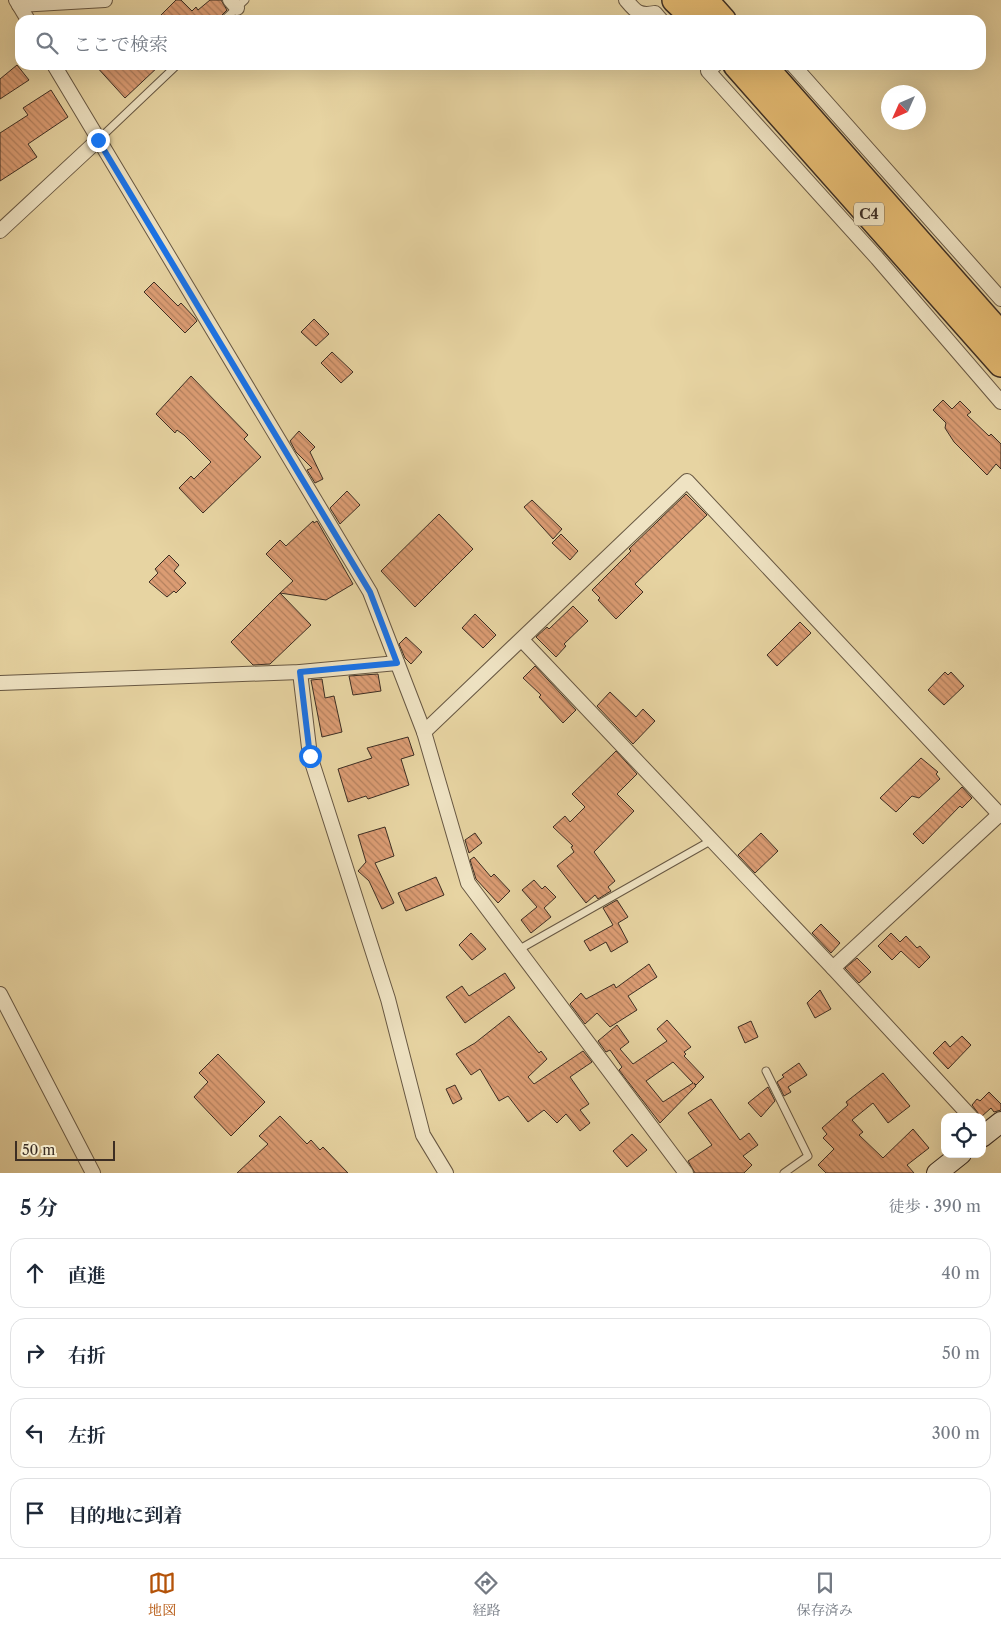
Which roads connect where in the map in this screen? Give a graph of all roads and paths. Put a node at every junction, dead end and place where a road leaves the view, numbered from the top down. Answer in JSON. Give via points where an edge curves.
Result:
{"nodes":[{"id":1,"x":105,"y":0,"type":"edge"},
{"id":2,"x":626,"y":0,"type":"edge"},
{"id":3,"x":675,"y":0,"type":"edge"},
{"id":4,"x":684,"y":0,"type":"edge"},
{"id":5,"x":705,"y":0,"type":"edge"},
{"id":6,"x":18,"y":3,"type":"edge"},
{"id":7,"x":237,"y":3,"type":"edge"},
{"id":8,"x":25,"y":15,"type":"edge"},
{"id":9,"x":228,"y":15,"type":"edge"},
{"id":10,"x":642,"y":15,"type":"edge"},
{"id":11,"x":642,"y":15,"type":"edge"},
{"id":12,"x":656,"y":15,"type":"edge"},
{"id":13,"x":691,"y":15,"type":"edge"},
{"id":14,"x":693,"y":15,"type":"edge"},
{"id":15,"x":718,"y":15,"type":"edge"},
{"id":16,"x":57,"y":70,"type":"edge"},
{"id":17,"x":172,"y":70,"type":"edge"},
{"id":18,"x":711,"y":70,"type":"edge"},
{"id":19,"x":740,"y":70,"type":"edge"},
{"id":20,"x":767,"y":70,"type":"edge"},
{"id":21,"x":797,"y":70,"type":"edge"},
{"id":22,"x":98,"y":140,"type":"junction"},
{"id":23,"x":0,"y":231,"type":"edge"},
{"id":24,"x":1001,"y":299,"type":"edge"},
{"id":25,"x":1001,"y":335,"type":"edge"},
{"id":26,"x":1001,"y":364,"type":"edge"},
{"id":27,"x":1001,"y":402,"type":"edge"},
{"id":28,"x":522,"y":640,"type":"junction"},
{"id":29,"x":397,"y":663,"type":"junction"},
{"id":30,"x":300,"y":672,"type":"junction"},
{"id":31,"x":0,"y":683,"type":"edge"},
{"id":32,"x":424,"y":732,"type":"junction"},
{"id":33,"x":1000,"y":815,"type":"edge"},
{"id":34,"x":712,"y":840,"type":"junction"},
{"id":35,"x":518,"y":950,"type":"junction"},
{"id":36,"x":833,"y":968,"type":"junction"},
{"id":37,"x":0,"y":994,"type":"edge"},
{"id":38,"x":766,"y":1071,"type":"dead end"},
{"id":39,"x":967,"y":1113,"type":"edge"},
{"id":40,"x":956,"y":1158,"type":"edge"},
{"id":41,"x":93,"y":1173,"type":"edge"},
{"id":42,"x":446,"y":1173,"type":"edge"},
{"id":43,"x":686,"y":1173,"type":"edge"},
{"id":44,"x":784,"y":1173,"type":"edge"},
{"id":45,"x":937,"y":1173,"type":"edge"}],
"edges":[{"from":1,"to":6,"type":"street"},
{"from":2,"to":11,"type":"street"},
{"from":3,"to":13,"type":"highway"},
{"from":4,"to":14,"type":"highway"},
{"from":5,"to":15,"type":"highway"},
{"from":6,"to":8,"type":"street"},
{"from":7,"to":9,"type":"lane"},
{"from":10,"to":12,"type":"street"},
{"from":16,"to":22,"type":"street"},
{"from":17,"to":22,"type":"lane"},
{"from":18,"to":27,"type":"street"},
{"from":19,"to":26,"type":"highway","number":"C4"},
{"from":20,"to":25,"type":"highway","number":"C4"},
{"from":21,"to":24,"type":"street"},
{"from":22,"to":23,"type":"street"},
{"from":22,"to":29,"type":"street","via":[[370,592]]},
{"from":28,"to":32,"type":"street"},
{"from":28,"to":33,"type":"street","via":[[686,481]]},
{"from":28,"to":34,"type":"street"},
{"from":29,"to":30,"type":"street"},
{"from":29,"to":32,"type":"street"},
{"from":30,"to":31,"type":"street"},
{"from":30,"to":42,"type":"street","via":[[310,756],[388,999],[423,1135]]},
{"from":32,"to":35,"type":"street","via":[[468,884]]},
{"from":33,"to":36,"type":"street"},
{"from":34,"to":35,"type":"lane"},
{"from":34,"to":36,"type":"street"},
{"from":35,"to":43,"type":"street"},
{"from":36,"to":39,"type":"street"},
{"from":37,"to":41,"type":"street"},
{"from":38,"to":44,"type":"lane","via":[[808,1156]]},
{"from":40,"to":45,"type":"street"}]}
